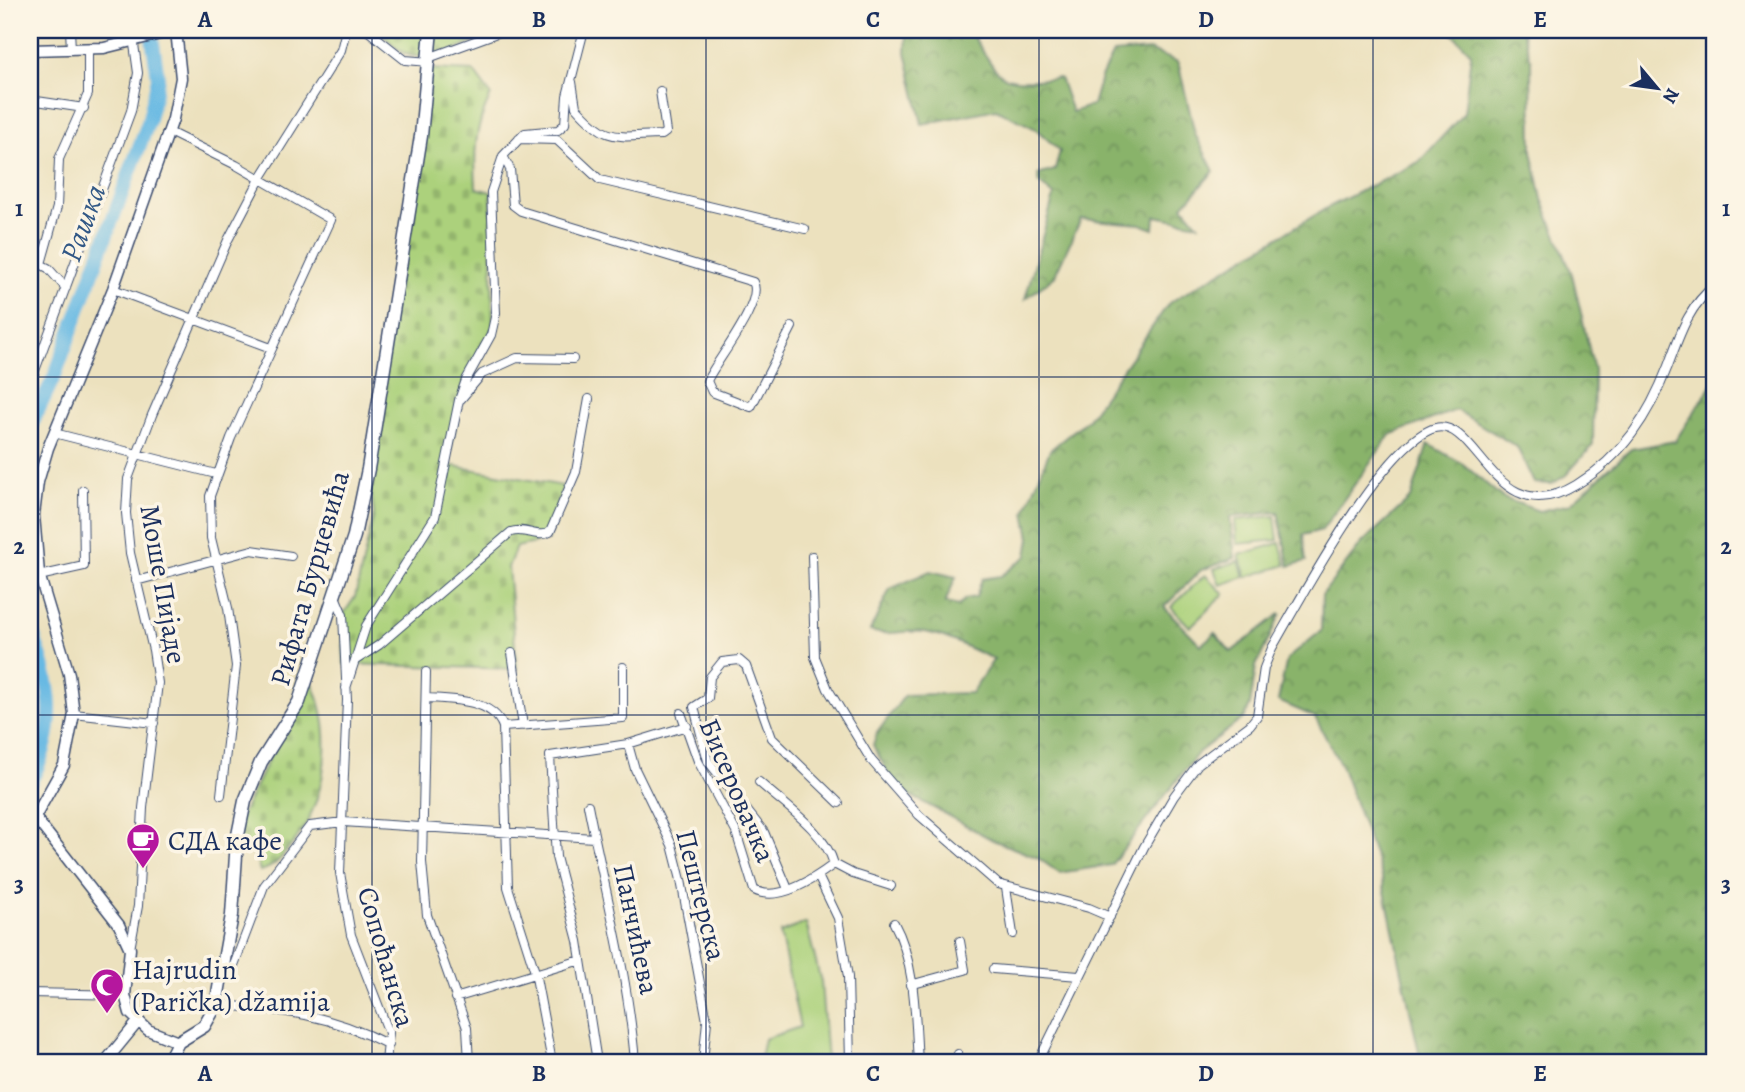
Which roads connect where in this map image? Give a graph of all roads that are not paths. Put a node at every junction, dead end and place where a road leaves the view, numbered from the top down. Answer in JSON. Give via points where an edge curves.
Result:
{"nodes":[{"id":1,"x":70,"y":30,"type":"edge"},
{"id":2,"x":175,"y":30,"type":"edge"},
{"id":3,"x":346,"y":30,"type":"edge"},
{"id":4,"x":367,"y":30,"type":"edge"},
{"id":5,"x":431,"y":30,"type":"edge"},
{"id":6,"x":505,"y":30,"type":"edge"},
{"id":7,"x":584,"y":30,"type":"edge"},
{"id":8,"x":135,"y":36,"type":"edge"},
{"id":9,"x":71,"y":49,"type":"junction"},
{"id":10,"x":88,"y":49,"type":"junction"},
{"id":11,"x":30,"y":50,"type":"edge"},
{"id":12,"x":430,"y":60,"type":"junction"},
{"id":13,"x":572,"y":79,"type":"junction"},
{"id":14,"x":660,"y":91,"type":"dead end"},
{"id":15,"x":30,"y":100,"type":"edge"},
{"id":16,"x":84,"y":108,"type":"junction"},
{"id":17,"x":169,"y":132,"type":"junction"},
{"id":18,"x":519,"y":139,"type":"junction"},
{"id":19,"x":503,"y":156,"type":"junction"},
{"id":20,"x":260,"y":179,"type":"junction"},
{"id":21,"x":805,"y":229,"type":"dead end"},
{"id":22,"x":30,"y":260,"type":"edge"},
{"id":23,"x":41,"y":264,"type":"junction"},
{"id":24,"x":1715,"y":285,"type":"edge"},
{"id":25,"x":66,"y":288,"type":"junction"},
{"id":26,"x":113,"y":289,"type":"junction"},
{"id":27,"x":193,"y":318,"type":"junction"},
{"id":28,"x":792,"y":327,"type":"dead end"},
{"id":29,"x":271,"y":348,"type":"junction"},
{"id":30,"x":573,"y":359,"type":"dead end"},
{"id":31,"x":30,"y":384,"type":"edge"},
{"id":32,"x":589,"y":399,"type":"dead end"},
{"id":33,"x":459,"y":400,"type":"junction"},
{"id":34,"x":54,"y":433,"type":"junction"},
{"id":35,"x":136,"y":452,"type":"junction"},
{"id":36,"x":216,"y":474,"type":"junction"},
{"id":37,"x":83,"y":490,"type":"dead end"},
{"id":38,"x":291,"y":556,"type":"dead end"},
{"id":39,"x":812,"y":556,"type":"dead end"},
{"id":40,"x":215,"y":558,"type":"junction"},
{"id":41,"x":39,"y":576,"type":"junction"},
{"id":42,"x":136,"y":581,"type":"junction"},
{"id":43,"x":335,"y":597,"type":"junction"},
{"id":44,"x":512,"y":653,"type":"dead end"},
{"id":45,"x":356,"y":660,"type":"junction"},
{"id":46,"x":623,"y":667,"type":"dead end"},
{"id":47,"x":426,"y":672,"type":"dead end"},
{"id":48,"x":346,"y":688,"type":"junction"},
{"id":49,"x":426,"y":698,"type":"junction"},
{"id":50,"x":681,"y":713,"type":"dead end"},
{"id":51,"x":74,"y":714,"type":"junction"},
{"id":52,"x":154,"y":723,"type":"junction"},
{"id":53,"x":523,"y":726,"type":"junction"},
{"id":54,"x":687,"y":726,"type":"junction"},
{"id":55,"x":503,"y":727,"type":"junction"},
{"id":56,"x":628,"y":744,"type":"junction"},
{"id":57,"x":759,"y":782,"type":"dead end"},
{"id":58,"x":221,"y":795,"type":"dead end"},
{"id":59,"x":839,"y":803,"type":"dead end"},
{"id":60,"x":588,"y":805,"type":"dead end"},
{"id":61,"x":32,"y":818,"type":"edge"},
{"id":62,"x":343,"y":822,"type":"junction"},
{"id":63,"x":422,"y":829,"type":"junction"},
{"id":64,"x":506,"y":834,"type":"junction"},
{"id":65,"x":555,"y":837,"type":"junction"},
{"id":66,"x":594,"y":838,"type":"junction"},
{"id":67,"x":834,"y":864,"type":"junction"},
{"id":68,"x":818,"y":876,"type":"junction"},
{"id":69,"x":891,"y":886,"type":"dead end"},
{"id":70,"x":1006,"y":888,"type":"junction"},
{"id":71,"x":788,"y":889,"type":"junction"},
{"id":72,"x":1111,"y":917,"type":"junction"},
{"id":73,"x":894,"y":923,"type":"dead end"},
{"id":74,"x":1013,"y":934,"type":"dead end"},
{"id":75,"x":960,"y":940,"type":"dead end"},
{"id":76,"x":130,"y":948,"type":"junction"},
{"id":77,"x":582,"y":960,"type":"junction"},
{"id":78,"x":993,"y":969,"type":"dead end"},
{"id":79,"x":535,"y":972,"type":"junction"},
{"id":80,"x":1079,"y":976,"type":"junction"},
{"id":81,"x":220,"y":983,"type":"junction"},
{"id":82,"x":910,"y":985,"type":"junction"},
{"id":83,"x":30,"y":993,"type":"edge"},
{"id":84,"x":125,"y":995,"type":"junction"},
{"id":85,"x":455,"y":998,"type":"junction"},
{"id":86,"x":216,"y":1005,"type":"junction"},
{"id":87,"x":137,"y":1023,"type":"junction"},
{"id":88,"x":178,"y":1042,"type":"junction"},
{"id":89,"x":389,"y":1045,"type":"junction"},
{"id":90,"x":105,"y":1062,"type":"edge"},
{"id":91,"x":168,"y":1062,"type":"edge"},
{"id":92,"x":386,"y":1062,"type":"edge"},
{"id":93,"x":469,"y":1062,"type":"edge"},
{"id":94,"x":552,"y":1062,"type":"edge"},
{"id":95,"x":597,"y":1062,"type":"edge"},
{"id":96,"x":635,"y":1062,"type":"edge"},
{"id":97,"x":703,"y":1062,"type":"edge"},
{"id":98,"x":850,"y":1062,"type":"edge"},
{"id":99,"x":918,"y":1062,"type":"edge"},
{"id":100,"x":1038,"y":1062,"type":"edge"}],
"edges":[{"from":1,"to":9,"type":"street"},
{"from":2,"to":8,"type":"street"},
{"from":2,"to":17,"type":"street","via":[[180,87]]},
{"from":3,"to":20,"type":"street","name":"Моше Пијаде","via":[[341,50]]},
{"from":4,"to":12,"type":"street","via":[[405,60]]},
{"from":5,"to":12,"type":"main road","name":"Рифата Бурџевића"},
{"from":6,"to":12,"type":"street"},
{"from":7,"to":13,"type":"street"},
{"from":8,"to":10,"type":"street","via":[[113,47]]},
{"from":8,"to":25,"type":"street","via":[[138,73],[134,101]]},
{"from":9,"to":10,"type":"street"},
{"from":9,"to":11,"type":"street"},
{"from":10,"to":16,"type":"street","via":[[90,76]]},
{"from":12,"to":43,"type":"main road","name":"Рифата Бурџевића","via":[[368,469]]},
{"from":13,"to":14,"type":"street","via":[[578,109],[596,129],[620,138],[666,132]]},
{"from":13,"to":18,"type":"street","via":[[563,126]]},
{"from":15,"to":16,"type":"street"},
{"from":16,"to":23,"type":"street","via":[[59,159],[57,207]]},
{"from":17,"to":20,"type":"street"},
{"from":17,"to":26,"type":"street"},
{"from":18,"to":19,"type":"street"},
{"from":18,"to":21,"type":"street","via":[[557,140],[600,180]]},
{"from":19,"to":28,"type":"street","via":[[510,169],[513,205],[522,211],[753,282],[755,294],[729,349],[706,381],[712,391],[751,407]]},
{"from":19,"to":33,"type":"street","via":[[491,192],[496,313]]},
{"from":20,"to":27,"type":"street","name":"Моше Пијаде"},
{"from":20,"to":29,"type":"street","via":[[328,216],[331,223]]},
{"from":22,"to":23,"type":"street"},
{"from":23,"to":25,"type":"street"},
{"from":24,"to":72,"type":"street","via":[[1689,313],[1636,431],[1597,471],[1554,496],[1527,496],[1514,489],[1487,468],[1464,439],[1447,429],[1437,427],[1419,435],[1358,502],[1272,648],[1256,716],[1198,764],[1174,796]]},
{"from":25,"to":31,"type":"street"},
{"from":26,"to":27,"type":"street"},
{"from":26,"to":34,"type":"street"},
{"from":27,"to":29,"type":"street"},
{"from":27,"to":35,"type":"street","name":"Моше Пијаде"},
{"from":29,"to":36,"type":"street"},
{"from":30,"to":33,"type":"street","via":[[517,358],[482,374]]},
{"from":32,"to":45,"type":"street","via":[[576,472],[550,532],[511,532]]},
{"from":33,"to":45,"type":"street","via":[[435,517],[366,626]]},
{"from":34,"to":35,"type":"street"},
{"from":34,"to":41,"type":"street","via":[[40,470],[35,502]]},
{"from":35,"to":36,"type":"street","name":"Моше Пијаде"},
{"from":35,"to":42,"type":"street","name":"Моше Пијаде","via":[[125,501]]},
{"from":36,"to":40,"type":"street","via":[[209,515]]},
{"from":37,"to":41,"type":"street","via":[[83,566]]},
{"from":38,"to":40,"type":"street","via":[[258,549]]},
{"from":39,"to":70,"type":"street","via":[[815,657],[828,689],[871,760],[919,815]]},
{"from":40,"to":42,"type":"street"},
{"from":40,"to":58,"type":"street","via":[[236,666]]},
{"from":41,"to":51,"type":"street","via":[[69,674]]},
{"from":42,"to":52,"type":"street","name":"Моше Пијаде","via":[[158,682]]},
{"from":43,"to":48,"type":"street","name":"Сопоћанска","via":[[342,615]]},
{"from":43,"to":81,"type":"main road","name":"Рифата Бурџевића","via":[[299,702],[261,762],[245,801]]},
{"from":44,"to":53,"type":"street"},
{"from":45,"to":48,"type":"street"},
{"from":46,"to":53,"type":"street","via":[[623,718]]},
{"from":47,"to":49,"type":"street"},
{"from":48,"to":62,"type":"street","name":"Сопоћанска"},
{"from":49,"to":55,"type":"street","via":[[464,700],[495,713]]},
{"from":49,"to":63,"type":"street"},
{"from":50,"to":54,"type":"street","name":"Бисеровачка"},
{"from":51,"to":52,"type":"street"},
{"from":51,"to":61,"type":"street","via":[[64,765]]},
{"from":52,"to":76,"type":"street","name":"Моше Пијаде","via":[[143,808],[138,906]]},
{"from":53,"to":55,"type":"street"},
{"from":54,"to":56,"type":"street"},
{"from":54,"to":71,"type":"street","name":"Бисеровачка","via":[[698,761],[736,832],[754,890],[769,895]]},
{"from":55,"to":64,"type":"street"},
{"from":56,"to":65,"type":"street","via":[[550,757]]},
{"from":56,"to":97,"type":"street","name":"Пештерска","via":[[635,769],[672,845],[681,880],[707,1021]]},
{"from":57,"to":67,"type":"street","name":"Бисеровачка","via":[[824,844]]},
{"from":59,"to":71,"type":"street","name":"Бисеровачка","via":[[772,738],[746,666],[739,660],[722,662],[710,677],[708,698],[694,707],[708,761],[764,832]]},
{"from":60,"to":66,"type":"street","name":"Панчићева"},
{"from":61,"to":76,"type":"street","via":[[115,920]]},
{"from":62,"to":63,"type":"street"},
{"from":62,"to":81,"type":"street","via":[[310,826],[267,882],[231,973]]},
{"from":62,"to":89,"type":"street","name":"Сопоћанска","via":[[340,873],[349,925],[363,972],[387,1025]]},
{"from":63,"to":64,"type":"street"},
{"from":63,"to":85,"type":"street","via":[[427,915]]},
{"from":64,"to":65,"type":"street"},
{"from":64,"to":79,"type":"street","via":[[508,887]]},
{"from":65,"to":66,"type":"street"},
{"from":65,"to":77,"type":"street"},
{"from":66,"to":96,"type":"street","name":"Панчићева","via":[[631,1011]]},
{"from":67,"to":68,"type":"street","name":"Бисеровачка"},
{"from":67,"to":69,"type":"street"},
{"from":68,"to":71,"type":"street","name":"Бисеровачка"},
{"from":68,"to":98,"type":"street","name":"Бисеровачка","via":[[838,918],[849,977]]},
{"from":70,"to":72,"type":"street"},
{"from":70,"to":74,"type":"street"},
{"from":72,"to":80,"type":"street"},
{"from":73,"to":82,"type":"street","via":[[903,940]]},
{"from":75,"to":82,"type":"street","via":[[965,970]]},
{"from":76,"to":84,"type":"street"},
{"from":77,"to":79,"type":"street"},
{"from":77,"to":95,"type":"street"},
{"from":78,"to":80,"type":"street"},
{"from":79,"to":85,"type":"street"},
{"from":79,"to":94,"type":"street"},
{"from":80,"to":100,"type":"street"},
{"from":81,"to":86,"type":"main road","name":"Рифата Бурџевића"},
{"from":82,"to":99,"type":"street"},
{"from":83,"to":84,"type":"street"},
{"from":84,"to":87,"type":"street"},
{"from":85,"to":93,"type":"street","via":[[467,1028]]},
{"from":86,"to":88,"type":"main road","name":"Рифата Бурџевића","via":[[204,1026]]},
{"from":86,"to":89,"type":"street","via":[[314,1015]]},
{"from":87,"to":88,"type":"street"},
{"from":87,"to":90,"type":"street"},
{"from":88,"to":91,"type":"main road"},
{"from":89,"to":92,"type":"street","name":"Сопоћанска"}]}
